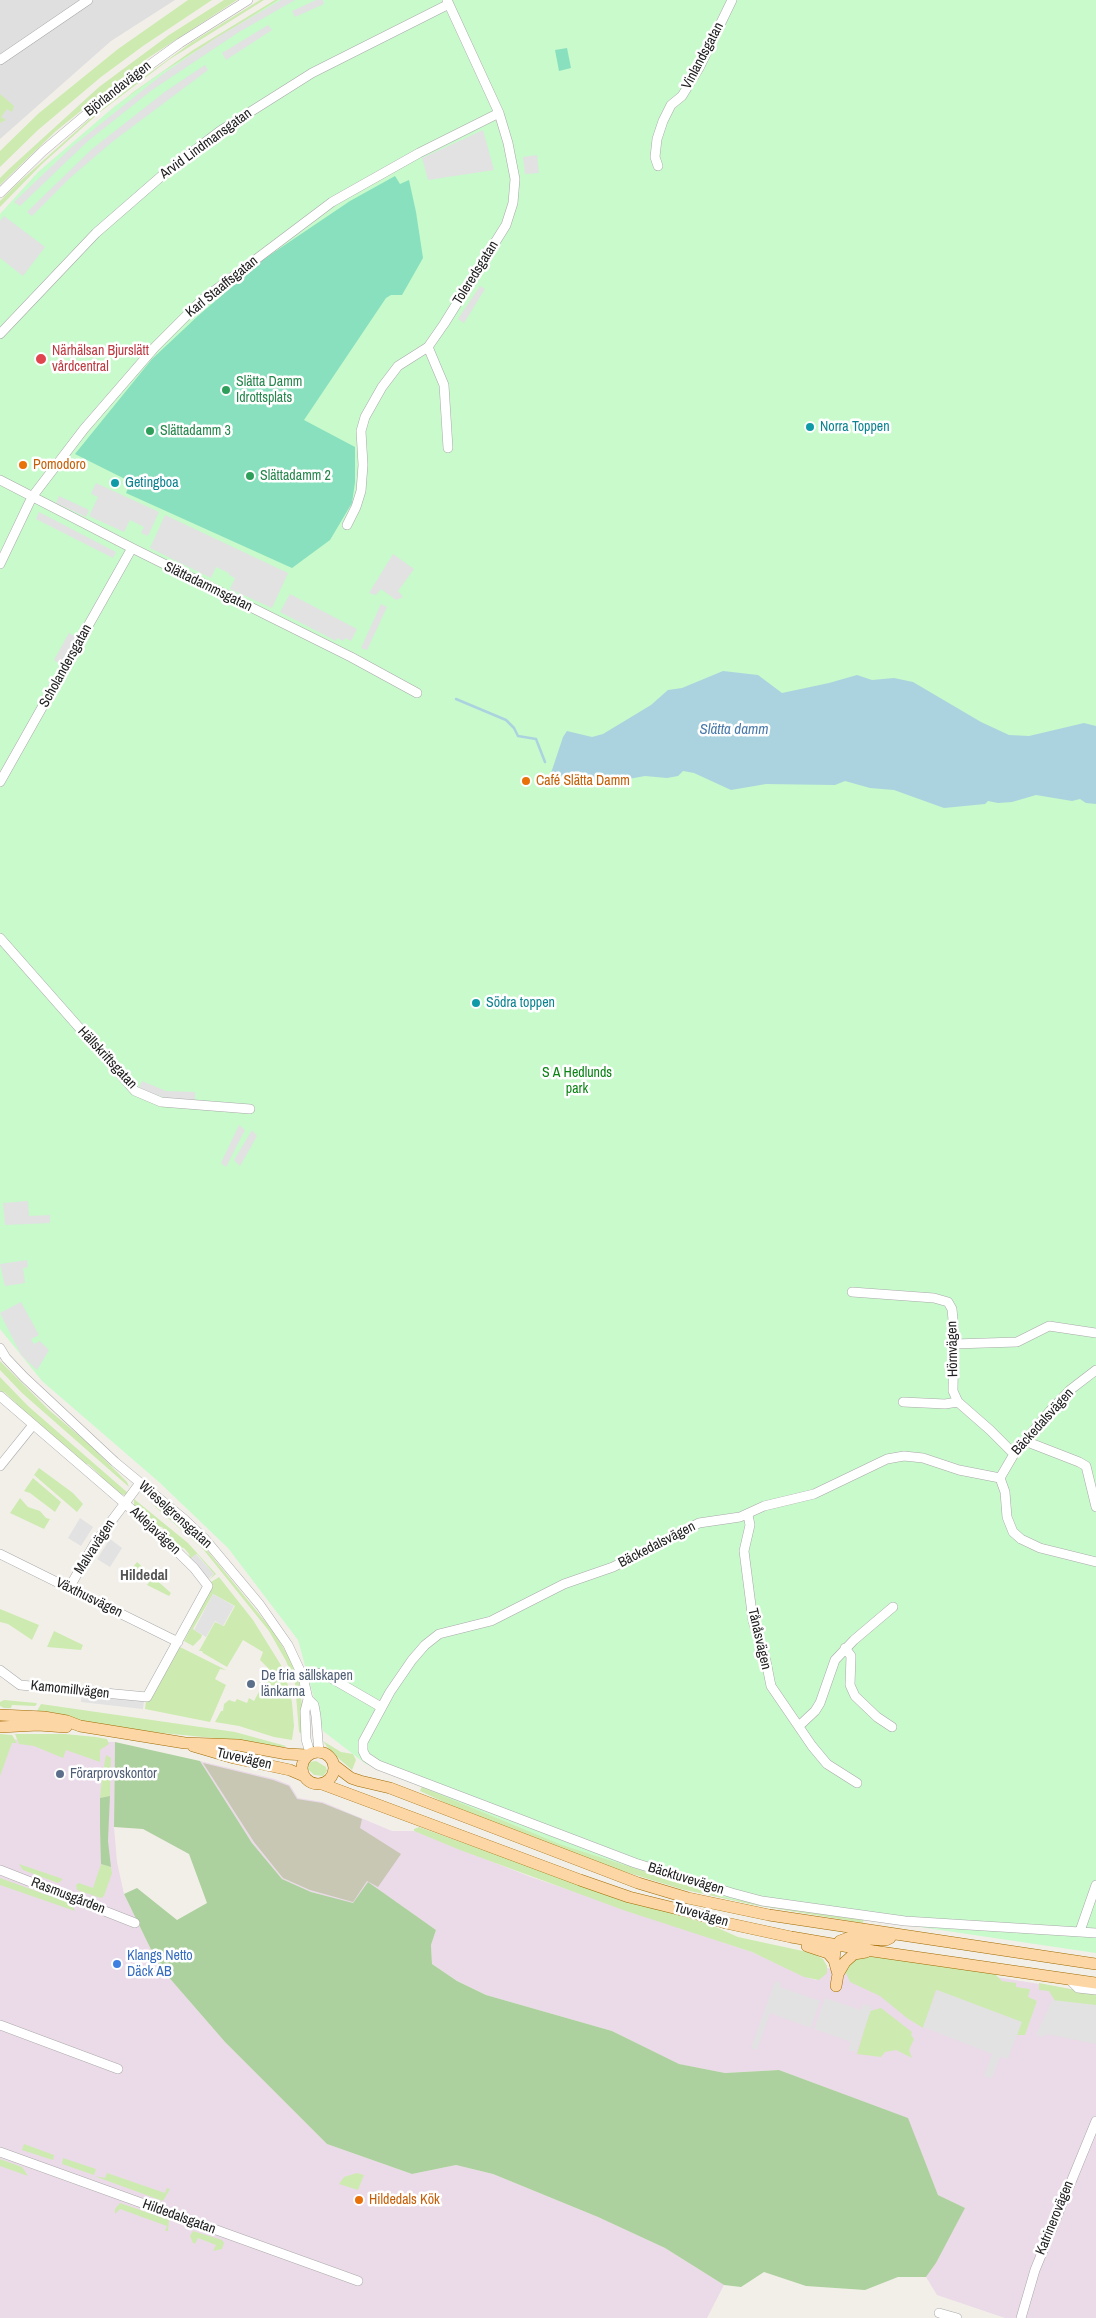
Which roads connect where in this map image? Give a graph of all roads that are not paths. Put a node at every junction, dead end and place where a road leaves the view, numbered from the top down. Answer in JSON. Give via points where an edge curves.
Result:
{"nodes":[{"id":1,"x":88,"y":0,"type":"edge"},
{"id":2,"x":248,"y":0,"type":"edge"},
{"id":3,"x":732,"y":0,"type":"edge"},
{"id":4,"x":448,"y":2,"type":"edge"},
{"id":5,"x":0,"y":60,"type":"edge"},
{"id":6,"x":499,"y":113,"type":"junction"},
{"id":7,"x":658,"y":166,"type":"dead end"},
{"id":8,"x":0,"y":193,"type":"edge"},
{"id":9,"x":0,"y":334,"type":"edge"},
{"id":10,"x":428,"y":347,"type":"junction"},
{"id":11,"x":448,"y":448,"type":"dead end"},
{"id":12,"x":0,"y":480,"type":"edge"},
{"id":13,"x":32,"y":496,"type":"junction"},
{"id":14,"x":347,"y":525,"type":"dead end"},
{"id":15,"x":132,"y":548,"type":"junction"},
{"id":16,"x":0,"y":564,"type":"edge"},
{"id":17,"x":417,"y":693,"type":"dead end"},
{"id":18,"x":0,"y":782,"type":"edge"},
{"id":19,"x":0,"y":938,"type":"edge"},
{"id":20,"x":250,"y":1108,"type":"dead end"},
{"id":21,"x":852,"y":1292,"type":"dead end"},
{"id":22,"x":1096,"y":1334,"type":"edge"},
{"id":23,"x":954,"y":1344,"type":"junction"},
{"id":24,"x":0,"y":1348,"type":"edge"},
{"id":25,"x":3,"y":1356,"type":"edge"},
{"id":26,"x":1096,"y":1370,"type":"edge"},
{"id":27,"x":0,"y":1396,"type":"edge"},
{"id":28,"x":903,"y":1402,"type":"dead end"},
{"id":29,"x":958,"y":1402,"type":"junction"},
{"id":30,"x":33,"y":1425,"type":"junction"},
{"id":31,"x":1025,"y":1440,"type":"junction"},
{"id":32,"x":1014,"y":1454,"type":"junction"},
{"id":33,"x":0,"y":1466,"type":"edge"},
{"id":34,"x":1000,"y":1478,"type":"junction"},
{"id":35,"x":140,"y":1483,"type":"junction"},
{"id":36,"x":124,"y":1503,"type":"junction"},
{"id":37,"x":1096,"y":1507,"type":"edge"},
{"id":38,"x":748,"y":1515,"type":"junction"},
{"id":39,"x":0,"y":1554,"type":"edge"},
{"id":40,"x":1096,"y":1562,"type":"edge"},
{"id":41,"x":69,"y":1588,"type":"junction"},
{"id":42,"x":893,"y":1607,"type":"dead end"},
{"id":43,"x":178,"y":1642,"type":"junction"},
{"id":44,"x":845,"y":1648,"type":"junction"},
{"id":45,"x":0,"y":1670,"type":"edge"},
{"id":46,"x":303,"y":1677,"type":"junction"},
{"id":47,"x":145,"y":1698,"type":"joint"},
{"id":48,"x":382,"y":1707,"type":"junction"},
{"id":49,"x":0,"y":1715,"type":"edge"},
{"id":50,"x":80,"y":1726,"type":"junction"},
{"id":51,"x":799,"y":1726,"type":"junction"},
{"id":52,"x":0,"y":1727,"type":"edge"},
{"id":53,"x":892,"y":1727,"type":"dead end"},
{"id":54,"x":184,"y":1743,"type":"junction"},
{"id":55,"x":312,"y":1754,"type":"junction"},
{"id":56,"x":334,"y":1765,"type":"junction"},
{"id":57,"x":304,"y":1776,"type":"junction"},
{"id":58,"x":857,"y":1783,"type":"dead end"},
{"id":59,"x":322,"y":1784,"type":"junction"},
{"id":60,"x":0,"y":1870,"type":"edge"},
{"id":61,"x":1096,"y":1885,"type":"edge"},
{"id":62,"x":135,"y":1923,"type":"dead end"},
{"id":63,"x":726,"y":1923,"type":"junction"},
{"id":64,"x":1080,"y":1932,"type":"junction"},
{"id":65,"x":1096,"y":1933,"type":"edge"},
{"id":66,"x":896,"y":1934,"type":"junction"},
{"id":67,"x":837,"y":1945,"type":"junction"},
{"id":68,"x":873,"y":1951,"type":"junction"},
{"id":69,"x":834,"y":1960,"type":"junction"},
{"id":70,"x":1096,"y":1964,"type":"edge"},
{"id":71,"x":1069,"y":1979,"type":"junction"},
{"id":72,"x":1096,"y":1983,"type":"edge"},
{"id":73,"x":1096,"y":1990,"type":"edge"},
{"id":74,"x":0,"y":2025,"type":"edge"},
{"id":75,"x":118,"y":2069,"type":"dead end"},
{"id":76,"x":1096,"y":2121,"type":"edge"},
{"id":77,"x":0,"y":2152,"type":"edge"},
{"id":78,"x":358,"y":2281,"type":"dead end"},
{"id":79,"x":939,"y":2313,"type":"dead end"},
{"id":80,"x":957,"y":2318,"type":"edge"},
{"id":81,"x":1021,"y":2318,"type":"edge"}],
"edges":[{"from":1,"to":5,"type":"street"},
{"from":2,"to":8,"type":"street","name":"Björlandavägen","via":[[180,43],[114,91],[43,151]]},
{"from":3,"to":7,"type":"street","name":"Vinlandsgatan","via":[[699,68],[663,121],[657,138],[655,158]]},
{"from":4,"to":6,"type":"street","name":"Toleredsgatan"},
{"from":4,"to":9,"type":"street","name":"Arvid Lindmansgatan","via":[[312,73],[220,131],[165,173],[96,233]]},
{"from":6,"to":10,"type":"street","name":"Toleredsgatan","via":[[515,179],[510,215],[486,259]]},
{"from":6,"to":13,"type":"street","name":"Karl Staaffsgatan","via":[[332,202],[202,300],[84,430]]},
{"from":10,"to":11,"type":"street","via":[[444,385]]},
{"from":10,"to":14,"type":"street","name":"Toleredsgatan","via":[[398,366],[365,417],[361,431],[361,491]]},
{"from":12,"to":13,"type":"street","name":"Slättadammsgatan"},
{"from":13,"to":15,"type":"street","name":"Slättadammsgatan"},
{"from":13,"to":16,"type":"street","name":"Karl Staaffsgatan"},
{"from":15,"to":17,"type":"street","name":"Slättadammsgatan"},
{"from":15,"to":18,"type":"street","name":"Scholandersgatan"},
{"from":19,"to":20,"type":"street","name":"Hällskriftsgatan","via":[[134,1091],[161,1102]]},
{"from":21,"to":23,"type":"street","name":"Hörnvägen","via":[[943,1300],[951,1305]]},
{"from":22,"to":23,"type":"street","via":[[1049,1326],[1017,1342]]},
{"from":23,"to":29,"type":"street","name":"Hörnvägen","via":[[953,1391]]},
{"from":24,"to":25,"type":"street","name":"Wieselgrensgatan"},
{"from":25,"to":35,"type":"street","name":"Wieselgrensgatan"},
{"from":26,"to":31,"type":"street","name":"Bäckedalsvägen","via":[[1070,1390]]},
{"from":27,"to":30,"type":"street","name":"Aklejavägen"},
{"from":28,"to":29,"type":"street"},
{"from":29,"to":32,"type":"street"},
{"from":30,"to":33,"type":"street"},
{"from":30,"to":36,"type":"street","name":"Aklejavägen"},
{"from":31,"to":32,"type":"street","name":"Bäckedalsvägen"},
{"from":31,"to":37,"type":"street","via":[[1086,1466]]},
{"from":32,"to":34,"type":"street","name":"Bäckedalsvägen"},
{"from":34,"to":38,"type":"street","name":"Bäckedalsvägen","via":[[959,1470],[923,1458],[895,1457],[814,1494],[771,1504]]},
{"from":34,"to":40,"type":"street","via":[[1013,1532],[1040,1548]]},
{"from":35,"to":36,"type":"street","name":"Malvavägen"},
{"from":35,"to":46,"type":"street","name":"Wieselgrensgatan","via":[[184,1519],[238,1576],[288,1645]]},
{"from":36,"to":41,"type":"street","name":"Malvavägen","via":[[95,1543]]},
{"from":36,"to":43,"type":"street","name":"Aklejavägen","via":[[154,1528],[208,1586]]},
{"from":38,"to":48,"type":"street","name":"Bäckedalsvägen","via":[[699,1523],[613,1567],[564,1584],[491,1621],[439,1634],[412,1660]]},
{"from":38,"to":51,"type":"street","name":"Tånåsvägen","via":[[750,1525],[744,1551],[753,1621],[770,1686]]},
{"from":39,"to":41,"type":"street","name":"Växthusvägen"},
{"from":41,"to":43,"type":"street","name":"Växthusvägen"},
{"from":42,"to":44,"type":"street"},
{"from":43,"to":47,"type":"street","name":"Aklejavägen"},
{"from":44,"to":51,"type":"street","via":[[830,1671],[815,1712]]},
{"from":44,"to":53,"type":"street","via":[[851,1656],[852,1691],[877,1717]]},
{"from":45,"to":47,"type":"street","name":"Kamomillvägen","via":[[20,1684]]},
{"from":46,"to":48,"type":"street","via":[[324,1674]]},
{"from":46,"to":55,"type":"street","name":"Wieselgrensgatan","via":[[316,1716]]},
{"from":48,"to":64,"type":"street","name":"Bäcktuvevägen","via":[[363,1742],[363,1750],[369,1760],[691,1882],[762,1901],[905,1921]]},
{"from":49,"to":50,"type":"main road","name":"Tuvevägen","via":[[44,1717]]},
{"from":50,"to":52,"type":"main road","name":"Tuvevägen"},
{"from":50,"to":54,"type":"main road","name":"Tuvevägen"},
{"from":51,"to":58,"type":"street","name":"Tånåsvägen","via":[[828,1764]]},
{"from":54,"to":55,"type":"main road","name":"Tuvevägen"},
{"from":54,"to":57,"type":"main road","name":"Tuvevägen"},
{"from":55,"to":56,"type":"main road","name":"Tuvevägen","via":[[328,1757]]},
{"from":55,"to":57,"type":"main road","via":[[301,1765]]},
{"from":56,"to":59,"type":"main road","via":[[333,1777]]},
{"from":56,"to":66,"type":"main road","name":"Tuvevägen","via":[[360,1782],[390,1788],[638,1883],[769,1915]]},
{"from":57,"to":59,"type":"main road","name":"Tuvevägen","via":[[310,1782]]},
{"from":59,"to":63,"type":"main road","name":"Tuvevägen","via":[[629,1897]]},
{"from":60,"to":62,"type":"street","name":"Rasmusgården"},
{"from":61,"to":64,"type":"street"},
{"from":63,"to":67,"type":"main road","name":"Tuvevägen"},
{"from":63,"to":69,"type":"main road","via":[[747,1932],[819,1949]]},
{"from":64,"to":65,"type":"street","name":"Bäcktuvevägen"},
{"from":66,"to":67,"type":"main road","via":[[886,1940],[848,1938]]},
{"from":66,"to":70,"type":"main road","name":"Tuvevägen"},
{"from":67,"to":68,"type":"main road","name":"Tuvevägen"},
{"from":67,"to":69,"type":"main road"},
{"from":68,"to":69,"type":"main road","via":[[849,1957],[837,1980]]},
{"from":68,"to":71,"type":"main road","name":"Tuvevägen"},
{"from":71,"to":72,"type":"main road","name":"Tuvevägen"},
{"from":71,"to":73,"type":"street","via":[[1078,1988]]},
{"from":74,"to":75,"type":"street"},
{"from":76,"to":81,"type":"street","name":"Katrinerovägen","via":[[1035,2270]]},
{"from":77,"to":78,"type":"street","name":"Hildedalsgatan"},
{"from":79,"to":80,"type":"street"}]}
